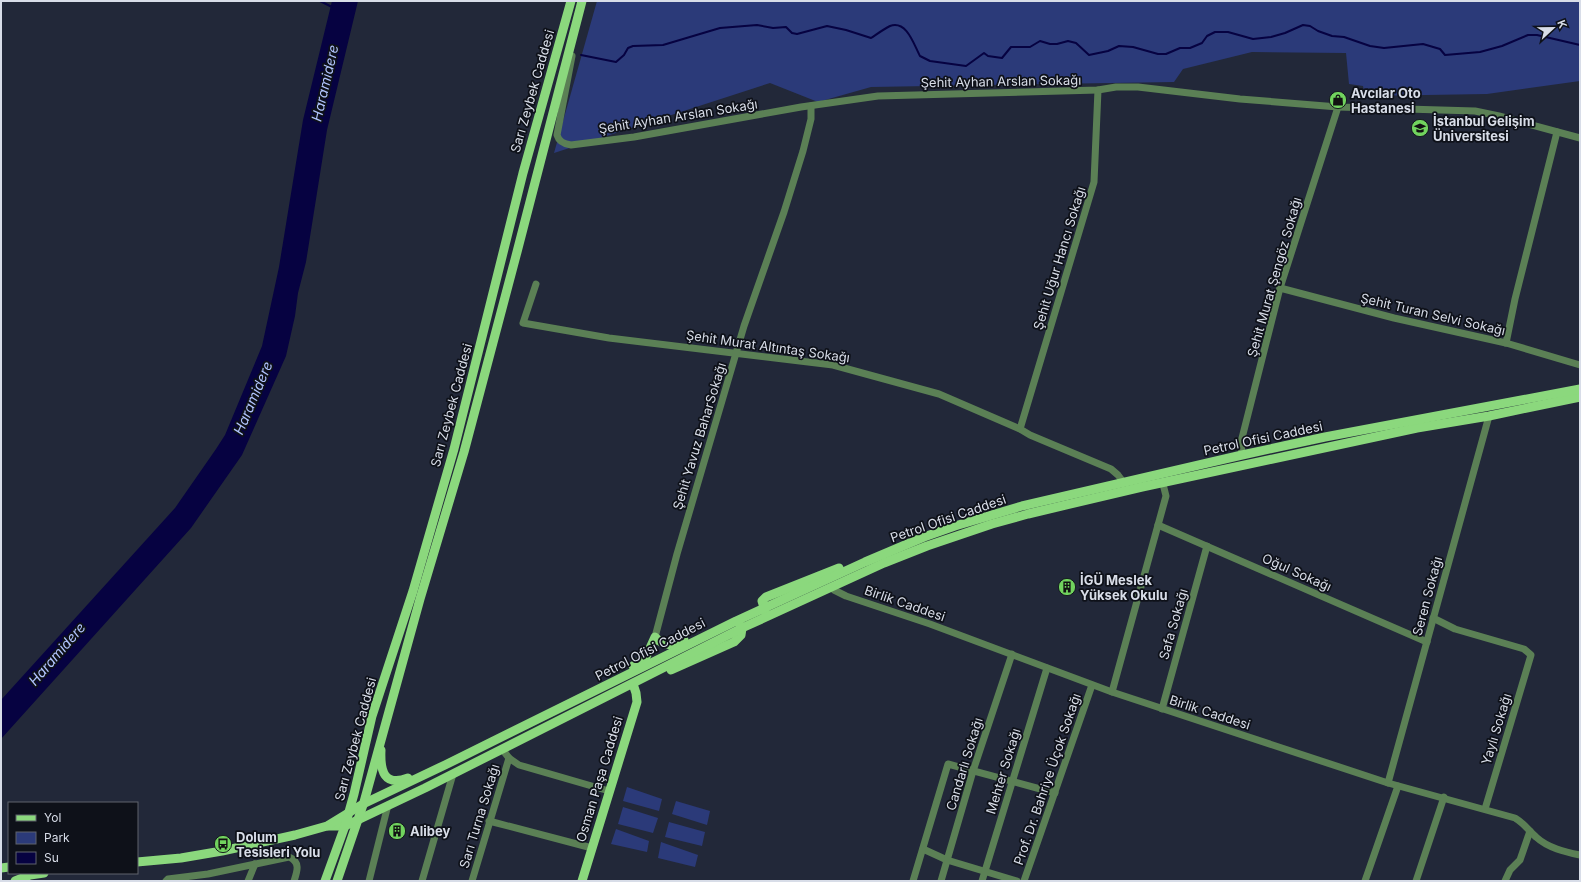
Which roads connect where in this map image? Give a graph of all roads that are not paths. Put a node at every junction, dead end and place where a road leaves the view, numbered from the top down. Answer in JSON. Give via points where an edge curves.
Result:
{"nodes":[{"id":1,"x":571,"y":1,"type":"edge"},
{"id":2,"x":581,"y":4,"type":"edge"},
{"id":3,"x":1098,"y":90,"type":"junction"},
{"id":4,"x":811,"y":106,"type":"junction"},
{"id":5,"x":1338,"y":107,"type":"junction"},
{"id":6,"x":1557,"y":132,"type":"junction"},
{"id":7,"x":1580,"y":138,"type":"edge"},
{"id":8,"x":536,"y":284,"type":"dead end"},
{"id":9,"x":1280,"y":288,"type":"junction"},
{"id":10,"x":1506,"y":343,"type":"junction"},
{"id":11,"x":736,"y":354,"type":"junction"},
{"id":12,"x":1580,"y":365,"type":"edge"},
{"id":13,"x":1580,"y":388,"type":"edge"},
{"id":14,"x":1580,"y":397,"type":"edge"},
{"id":15,"x":1489,"y":416,"type":"junction"},
{"id":16,"x":1020,"y":429,"type":"junction"},
{"id":17,"x":1242,"y":455,"type":"junction"},
{"id":18,"x":1160,"y":474,"type":"junction"},
{"id":19,"x":1124,"y":483,"type":"junction"},
{"id":20,"x":1163,"y":484,"type":"junction"},
{"id":21,"x":1158,"y":525,"type":"junction"},
{"id":22,"x":1207,"y":546,"type":"junction"},
{"id":23,"x":831,"y":587,"type":"junction"},
{"id":24,"x":765,"y":612,"type":"junction"},
{"id":25,"x":1433,"y":618,"type":"junction"},
{"id":26,"x":736,"y":621,"type":"junction"},
{"id":27,"x":742,"y":628,"type":"junction"},
{"id":28,"x":655,"y":637,"type":"junction"},
{"id":29,"x":1427,"y":642,"type":"junction"},
{"id":30,"x":1012,"y":654,"type":"junction"},
{"id":31,"x":1047,"y":668,"type":"junction"},
{"id":32,"x":633,"y":684,"type":"junction"},
{"id":33,"x":1092,"y":685,"type":"junction"},
{"id":34,"x":593,"y":692,"type":"junction"},
{"id":35,"x":1112,"y":692,"type":"junction"},
{"id":36,"x":1162,"y":708,"type":"junction"},
{"id":37,"x":383,"y":731,"type":"junction"},
{"id":38,"x":502,"y":750,"type":"junction"},
{"id":39,"x":509,"y":758,"type":"junction"},
{"id":40,"x":445,"y":765,"type":"junction"},
{"id":41,"x":973,"y":771,"type":"junction"},
{"id":42,"x":453,"y":774,"type":"junction"},
{"id":43,"x":1012,"y":781,"type":"junction"},
{"id":44,"x":1388,"y":783,"type":"junction"},
{"id":45,"x":1398,"y":786,"type":"junction"},
{"id":46,"x":609,"y":790,"type":"junction"},
{"id":47,"x":1055,"y":794,"type":"junction"},
{"id":48,"x":1444,"y":797,"type":"junction"},
{"id":49,"x":363,"y":804,"type":"junction"},
{"id":50,"x":388,"y":804,"type":"junction"},
{"id":51,"x":1485,"y":809,"type":"junction"},
{"id":52,"x":348,"y":814,"type":"junction"},
{"id":53,"x":358,"y":818,"type":"junction"},
{"id":54,"x":489,"y":821,"type":"junction"},
{"id":55,"x":327,"y":826,"type":"junction"},
{"id":56,"x":345,"y":826,"type":"junction"},
{"id":57,"x":1530,"y":831,"type":"junction"},
{"id":58,"x":592,"y":848,"type":"junction"},
{"id":59,"x":923,"y":848,"type":"junction"},
{"id":60,"x":1580,"y":855,"type":"edge"},
{"id":61,"x":947,"y":860,"type":"junction"},
{"id":62,"x":138,"y":862,"type":"edge"},
{"id":63,"x":255,"y":864,"type":"junction"},
{"id":64,"x":985,"y":871,"type":"junction"},
{"id":65,"x":37,"y":874,"type":"edge"},
{"id":66,"x":207,"y":878,"type":"edge"},
{"id":67,"x":474,"y":880,"type":"edge"},
{"id":68,"x":15,"y":881,"type":"edge"},
{"id":69,"x":166,"y":881,"type":"edge"},
{"id":70,"x":248,"y":881,"type":"edge"},
{"id":71,"x":294,"y":881,"type":"edge"},
{"id":72,"x":324,"y":881,"type":"edge"},
{"id":73,"x":337,"y":881,"type":"edge"},
{"id":74,"x":369,"y":881,"type":"edge"},
{"id":75,"x":422,"y":881,"type":"edge"},
{"id":76,"x":582,"y":881,"type":"edge"},
{"id":77,"x":913,"y":881,"type":"edge"},
{"id":78,"x":941,"y":881,"type":"edge"},
{"id":79,"x":982,"y":881,"type":"edge"},
{"id":80,"x":1017,"y":881,"type":"edge"},
{"id":81,"x":1024,"y":881,"type":"edge"},
{"id":82,"x":1365,"y":881,"type":"edge"},
{"id":83,"x":1416,"y":881,"type":"edge"},
{"id":84,"x":1505,"y":881,"type":"edge"}],
"edges":[{"from":1,"to":52,"type":"main road","name":"Sarı Zeybek Caddesi","via":[[523,173],[454,449],[413,591],[372,716]]},
{"from":2,"to":4,"type":"street","name":"Şehit Ayhan Arslan Sokağı","via":[[557,135],[565,144],[634,137]]},
{"from":2,"to":37,"type":"main road","name":"Sarı Zeybek Caddesi","via":[[464,452]]},
{"from":3,"to":4,"type":"street","name":"Şehit Ayhan Arslan Sokağı","via":[[878,96]]},
{"from":3,"to":5,"type":"street","name":"Şehit Ayhan Arslan Sokağı","via":[[1138,87]]},
{"from":3,"to":16,"type":"street","name":"Şehit Uğur Hancı Sokağı","via":[[1094,182]]},
{"from":4,"to":11,"type":"street","name":"Şehit Yavuz BaharSokağı","via":[[811,120],[801,158]]},
{"from":5,"to":6,"type":"street","name":"Şehit Ayhan Arslan Sokağı","via":[[1476,111]]},
{"from":5,"to":9,"type":"street","name":"Şehit Murat Şengöz Sokağı"},
{"from":6,"to":7,"type":"street","name":"Şehit Ayhan Arslan Sokağı"},
{"from":6,"to":10,"type":"street"},
{"from":8,"to":11,"type":"street","name":"Şehit Murat Altıntaş Sokağı","via":[[523,322],[609,338]]},
{"from":9,"to":10,"type":"street","name":"Şehit Turan Selvi Sokağı","via":[[1394,318]]},
{"from":9,"to":17,"type":"street","name":"Şehit Murat Şengöz Sokağı","via":[[1241,442]]},
{"from":10,"to":12,"type":"street","name":"Şehit Turan Selvi Sokağı"},
{"from":11,"to":16,"type":"street","name":"Şehit Murat Altıntaş Sokağı","via":[[833,365],[854,370],[939,394]]},
{"from":11,"to":28,"type":"street","name":"Şehit Yavuz BaharSokağı","via":[[676,554]]},
{"from":13,"to":17,"type":"main road","name":"Petrol Ofisi Caddesi"},
{"from":14,"to":15,"type":"main road","name":"Petrol Ofisi Caddesi"},
{"from":15,"to":20,"type":"main road","name":"Petrol Ofisi Caddesi","via":[[1417,428]]},
{"from":15,"to":25,"type":"street","name":"Seren Sokağı"},
{"from":16,"to":19,"type":"street","name":"Şehit Murat Altıntaş Sokağı","via":[[1111,469]]},
{"from":17,"to":18,"type":"main road","name":"Petrol Ofisi Caddesi"},
{"from":18,"to":19,"type":"main road","name":"Petrol Ofisi Caddesi"},
{"from":18,"to":20,"type":"main road"},
{"from":19,"to":24,"type":"main road","name":"Petrol Ofisi Caddesi","via":[[1022,506],[871,555],[766,597],[762,601]]},
{"from":20,"to":21,"type":"street","via":[[1166,496]]},
{"from":20,"to":23,"type":"main road","name":"Petrol Ofisi Caddesi","via":[[992,524],[906,554]]},
{"from":21,"to":22,"type":"street","name":"Oğul Sokağı"},
{"from":21,"to":35,"type":"street"},
{"from":22,"to":29,"type":"street","name":"Oğul Sokağı"},
{"from":22,"to":36,"type":"street","name":"Safa Sokağı"},
{"from":23,"to":24,"type":"main road","name":"Petrol Ofisi Caddesi"},
{"from":23,"to":30,"type":"street","name":"Birlik Caddesi","via":[[846,596]]},
{"from":24,"to":26,"type":"main road","name":"Petrol Ofisi Caddesi"},
{"from":24,"to":27,"type":"main road","name":"Petrol Ofisi Caddesi"},
{"from":25,"to":29,"type":"street","name":"Seren Sokağı"},
{"from":25,"to":51,"type":"street","name":"Yaylı Sokağı","via":[[1455,629],[1524,649],[1531,656]]},
{"from":26,"to":27,"type":"main road"},
{"from":26,"to":28,"type":"main road","via":[[724,621],[676,645],[664,644]]},
{"from":26,"to":34,"type":"main road","name":"Petrol Ofisi Caddesi"},
{"from":27,"to":32,"type":"main road","name":"Petrol Ofisi Caddesi","via":[[741,635],[734,642],[687,664]]},
{"from":28,"to":34,"type":"main road","via":[[642,661]]},
{"from":29,"to":44,"type":"street","name":"Seren Sokağı"},
{"from":30,"to":31,"type":"street","name":"Birlik Caddesi"},
{"from":30,"to":41,"type":"street","name":"Candarlı Sokağı"},
{"from":31,"to":33,"type":"street","name":"Birlik Caddesi"},
{"from":31,"to":43,"type":"street","name":"Mehter Sokağı"},
{"from":32,"to":38,"type":"main road","name":"Petrol Ofisi Caddesi"},
{"from":32,"to":46,"type":"main road","name":"Osman Paşa Caddesi","via":[[636,702]]},
{"from":33,"to":35,"type":"street","name":"Birlik Caddesi"},
{"from":33,"to":47,"type":"street","name":"Prof. Dr. Bahriye Üçok Sokağı"},
{"from":34,"to":40,"type":"main road","name":"Petrol Ofisi Caddesi"},
{"from":35,"to":36,"type":"street","name":"Birlik Caddesi"},
{"from":36,"to":44,"type":"street","name":"Birlik Caddesi"},
{"from":37,"to":40,"type":"main road","via":[[380,762],[387,778],[393,781],[401,780]]},
{"from":37,"to":49,"type":"main road","name":"Sarı Zeybek Caddesi"},
{"from":38,"to":39,"type":"street"},
{"from":38,"to":42,"type":"main road","name":"Petrol Ofisi Caddesi"},
{"from":39,"to":46,"type":"street","via":[[519,765]]},
{"from":39,"to":54,"type":"street","name":"Sarı Turna Sokağı"},
{"from":40,"to":49,"type":"main road","name":"Petrol Ofisi Caddesi"},
{"from":41,"to":43,"type":"street"},
{"from":41,"to":59,"type":"street","via":[[948,764]]},
{"from":41,"to":61,"type":"street","name":"Candarlı Sokağı"},
{"from":42,"to":50,"type":"main road","name":"Petrol Ofisi Caddesi"},
{"from":42,"to":75,"type":"street"},
{"from":43,"to":47,"type":"street"},
{"from":43,"to":64,"type":"street","name":"Mehter Sokağı"},
{"from":44,"to":45,"type":"street","name":"Birlik Caddesi"},
{"from":45,"to":48,"type":"street","name":"Birlik Caddesi"},
{"from":45,"to":82,"type":"street"},
{"from":46,"to":58,"type":"main road","name":"Osman Paşa Caddesi"},
{"from":47,"to":81,"type":"street","name":"Prof. Dr. Bahriye Üçok Sokağı"},
{"from":48,"to":51,"type":"street","name":"Birlik Caddesi"},
{"from":48,"to":83,"type":"street"},
{"from":49,"to":52,"type":"main road","name":"Petrol Ofisi Caddesi"},
{"from":49,"to":53,"type":"main road","name":"Sarı Zeybek Caddesi"},
{"from":50,"to":53,"type":"main road","name":"Petrol Ofisi Caddesi"},
{"from":50,"to":74,"type":"street"},
{"from":51,"to":57,"type":"street","name":"Birlik Caddesi","via":[[1515,818]]},
{"from":52,"to":55,"type":"main road","name":"Petrol Ofisi Caddesi"},
{"from":52,"to":56,"type":"main road","name":"Sarı Zeybek Caddesi"},
{"from":53,"to":56,"type":"main road","name":"Petrol Ofisi Caddesi"},
{"from":53,"to":73,"type":"main road","name":"Sarı Zeybek Caddesi"},
{"from":54,"to":58,"type":"street"},
{"from":54,"to":67,"type":"street","name":"Sarı Turna Sokağı"},
{"from":55,"to":56,"type":"main road","name":"Petrol Ofisi Caddesi"},
{"from":55,"to":62,"type":"main road","name":"Petrol Ofisi Caddesi","via":[[222,851]]},
{"from":56,"to":72,"type":"main road","name":"Sarı Zeybek Caddesi"},
{"from":57,"to":60,"type":"street","name":"Birlik Caddesi","via":[[1536,838],[1562,851]]},
{"from":57,"to":84,"type":"street","via":[[1520,860],[1510,870]]},
{"from":58,"to":76,"type":"main road","name":"Osman Paşa Caddesi"},
{"from":59,"to":61,"type":"street"},
{"from":59,"to":77,"type":"street"},
{"from":61,"to":64,"type":"street"},
{"from":61,"to":78,"type":"street","name":"Candarlı Sokağı"},
{"from":63,"to":66,"type":"street"},
{"from":63,"to":70,"type":"street"},
{"from":63,"to":71,"type":"street","via":[[289,857],[298,867]]},
{"from":64,"to":79,"type":"street","name":"Mehter Sokağı"},
{"from":64,"to":80,"type":"street"},
{"from":65,"to":68,"type":"main road"},
{"from":66,"to":69,"type":"street"}]}
